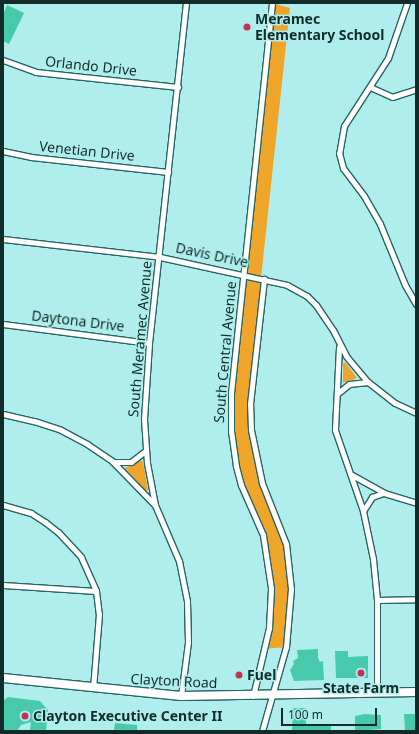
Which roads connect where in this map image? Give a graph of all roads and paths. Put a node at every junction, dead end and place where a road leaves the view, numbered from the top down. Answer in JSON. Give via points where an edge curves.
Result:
{"nodes":[{"id":1,"x":186,"y":3,"type":"edge"},
{"id":2,"x":272,"y":3,"type":"edge"},
{"id":3,"x":407,"y":3,"type":"edge"},
{"id":4,"x":3,"y":60,"type":"edge"},
{"id":5,"x":178,"y":86,"type":"junction"},
{"id":6,"x":370,"y":87,"type":"junction"},
{"id":7,"x":416,"y":89,"type":"edge"},
{"id":8,"x":3,"y":151,"type":"edge"},
{"id":9,"x":168,"y":172,"type":"junction"},
{"id":10,"x":3,"y":239,"type":"edge"},
{"id":11,"x":160,"y":257,"type":"junction"},
{"id":12,"x":244,"y":274,"type":"junction"},
{"id":13,"x":264,"y":279,"type":"junction"},
{"id":14,"x":416,"y":304,"type":"edge"},
{"id":15,"x":3,"y":324,"type":"edge"},
{"id":16,"x":149,"y":343,"type":"junction"},
{"id":17,"x":339,"y":344,"type":"junction"},
{"id":18,"x":368,"y":382,"type":"junction"},
{"id":19,"x":337,"y":394,"type":"junction"},
{"id":20,"x":416,"y":413,"type":"edge"},
{"id":21,"x":3,"y":414,"type":"edge"},
{"id":22,"x":145,"y":451,"type":"junction"},
{"id":23,"x":112,"y":461,"type":"junction"},
{"id":24,"x":352,"y":475,"type":"junction"},
{"id":25,"x":384,"y":493,"type":"junction"},
{"id":26,"x":416,"y":503,"type":"edge"},
{"id":27,"x":3,"y":505,"type":"edge"},
{"id":28,"x":155,"y":505,"type":"junction"},
{"id":29,"x":363,"y":511,"type":"junction"},
{"id":30,"x":3,"y":585,"type":"edge"},
{"id":31,"x":96,"y":592,"type":"junction"},
{"id":32,"x":416,"y":599,"type":"edge"},
{"id":33,"x":377,"y":600,"type":"junction"},
{"id":34,"x":3,"y":678,"type":"edge"},
{"id":35,"x":93,"y":688,"type":"junction"},
{"id":36,"x":416,"y":692,"type":"edge"},
{"id":37,"x":377,"y":693,"type":"junction"},
{"id":38,"x":181,"y":696,"type":"junction"},
{"id":39,"x":253,"y":696,"type":"junction"},
{"id":40,"x":273,"y":696,"type":"junction"},
{"id":41,"x":262,"y":731,"type":"edge"}],
"edges":[{"from":1,"to":5,"type":"street","name":"South Meramec Avenue"},
{"from":2,"to":12,"type":"street","name":"South Central Avenue"},
{"from":3,"to":6,"type":"street","via":[[396,42]]},
{"from":4,"to":5,"type":"street","name":"Orlando Drive","via":[[36,72]]},
{"from":5,"to":9,"type":"street","name":"South Meramec Avenue"},
{"from":6,"to":7,"type":"street","via":[[392,98]]},
{"from":6,"to":14,"type":"street","via":[[344,126],[338,145],[340,162],[375,214],[405,285]]},
{"from":8,"to":9,"type":"street","name":"Venetian Drive","via":[[31,157]]},
{"from":9,"to":11,"type":"street","name":"South Meramec Avenue"},
{"from":10,"to":11,"type":"street","name":"Davis Drive"},
{"from":11,"to":12,"type":"street","name":"Davis Drive"},
{"from":11,"to":16,"type":"street","name":"South Meramec Avenue"},
{"from":12,"to":13,"type":"street","name":"Davis Drive"},
{"from":12,"to":39,"type":"street","name":"South Central Avenue","via":[[231,394],[231,432],[241,485],[263,535],[271,588],[269,628]]},
{"from":13,"to":17,"type":"street","name":"Davis Drive","via":[[287,285],[307,296],[326,317]]},
{"from":13,"to":40,"type":"street","via":[[251,396],[251,430],[262,483],[286,544],[291,590],[288,633]]},
{"from":15,"to":16,"type":"street","name":"Daytona Drive"},
{"from":16,"to":22,"type":"street","name":"South Meramec Avenue","via":[[145,388]]},
{"from":17,"to":18,"type":"street","name":"Davis Drive"},
{"from":17,"to":19,"type":"street"},
{"from":18,"to":19,"type":"street","via":[[349,384]]},
{"from":18,"to":20,"type":"street","name":"Davis Drive","via":[[383,395]]},
{"from":19,"to":24,"type":"street","via":[[336,430],[342,455]]},
{"from":21,"to":23,"type":"street","via":[[61,430]]},
{"from":22,"to":23,"type":"street","via":[[132,462]]},
{"from":22,"to":28,"type":"street","name":"South Meramec Avenue"},
{"from":23,"to":28,"type":"street"},
{"from":24,"to":25,"type":"street"},
{"from":24,"to":29,"type":"street"},
{"from":25,"to":26,"type":"street"},
{"from":25,"to":29,"type":"street","via":[[372,497]]},
{"from":27,"to":31,"type":"street","via":[[31,513],[58,532],[81,557]]},
{"from":28,"to":38,"type":"street","name":"South Meramec Avenue","via":[[185,582],[188,642]]},
{"from":29,"to":33,"type":"street","via":[[373,559]]},
{"from":30,"to":31,"type":"street"},
{"from":31,"to":35,"type":"street","via":[[99,630]]},
{"from":32,"to":33,"type":"street"},
{"from":33,"to":37,"type":"street"},
{"from":34,"to":35,"type":"main road","name":"Clayton Road"},
{"from":35,"to":38,"type":"main road","name":"Clayton Road"},
{"from":36,"to":37,"type":"main road","name":"Clayton Road"},
{"from":37,"to":40,"type":"main road","name":"Clayton Road"},
{"from":38,"to":39,"type":"main road","name":"Clayton Road"},
{"from":39,"to":40,"type":"main road","name":"Clayton Road"},
{"from":40,"to":41,"type":"street"}]}
